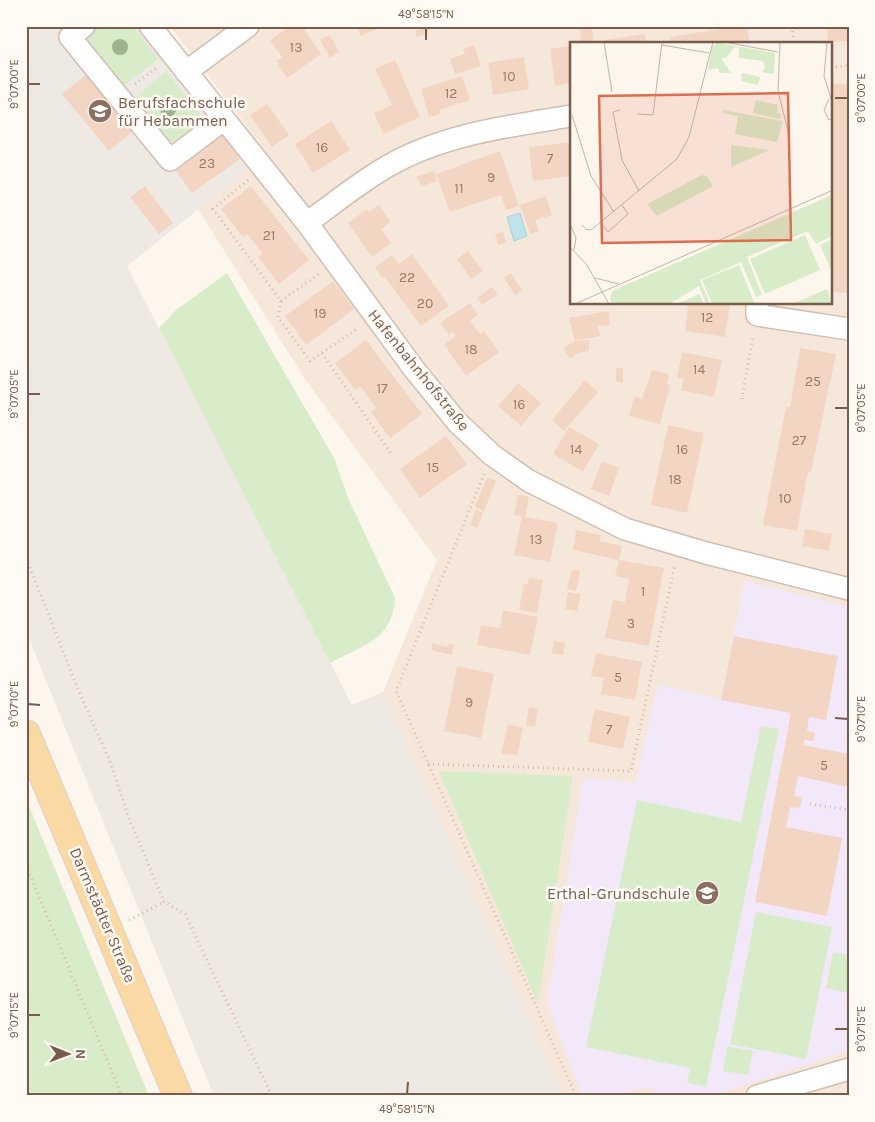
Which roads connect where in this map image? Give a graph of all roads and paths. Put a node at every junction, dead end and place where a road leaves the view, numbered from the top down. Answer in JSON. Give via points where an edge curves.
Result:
{"nodes":[{"id":1,"x":84,"y":26,"type":"edge"},
{"id":2,"x":150,"y":26,"type":"edge"},
{"id":3,"x":248,"y":26,"type":"edge"},
{"id":4,"x":792,"y":26,"type":"edge"},
{"id":5,"x":794,"y":42,"type":"edge"},
{"id":6,"x":180,"y":64,"type":"junction"},
{"id":7,"x":849,"y":65,"type":"edge"},
{"id":8,"x":832,"y":68,"type":"edge"},
{"id":9,"x":118,"y":96,"type":"junction"},
{"id":10,"x":570,"y":116,"type":"edge"},
{"id":11,"x":223,"y":120,"type":"junction"},
{"id":12,"x":260,"y":166,"type":"junction"},
{"id":13,"x":307,"y":223,"type":"junction"},
{"id":14,"x":336,"y":262,"type":"junction"},
{"id":15,"x":282,"y":301,"type":"junction"},
{"id":16,"x":757,"y":309,"type":"edge"},
{"id":17,"x":375,"y":316,"type":"junction"},
{"id":18,"x":849,"y":329,"type":"edge"},
{"id":19,"x":322,"y":353,"type":"junction"},
{"id":20,"x":742,"y":398,"type":"dead end"},
{"id":21,"x":392,"y":455,"type":"dead end"},
{"id":22,"x":492,"y":455,"type":"junction"},
{"id":23,"x":679,"y":544,"type":"junction"},
{"id":24,"x":26,"y":558,"type":"edge"},
{"id":25,"x":849,"y":589,"type":"edge"},
{"id":26,"x":26,"y":734,"type":"edge"},
{"id":27,"x":428,"y":764,"type":"junction"},
{"id":28,"x":810,"y":804,"type":"dead end"},
{"id":29,"x":849,"y":810,"type":"edge"},
{"id":30,"x":26,"y":864,"type":"edge"},
{"id":31,"x":164,"y":902,"type":"junction"},
{"id":32,"x":110,"y":931,"type":"junction"},
{"id":33,"x":849,"y":1069,"type":"edge"},
{"id":34,"x":122,"y":1096,"type":"edge"},
{"id":35,"x":178,"y":1096,"type":"edge"},
{"id":36,"x":272,"y":1096,"type":"edge"},
{"id":37,"x":576,"y":1096,"type":"edge"},
{"id":38,"x":757,"y":1096,"type":"edge"}],
"edges":[{"from":1,"to":9,"type":"street","via":[[70,37]]},
{"from":2,"to":6,"type":"street","name":"Hafenbahnhofstraße"},
{"from":3,"to":6,"type":"street"},
{"from":4,"to":5,"type":"path"},
{"from":6,"to":9,"type":"path"},
{"from":6,"to":11,"type":"street","name":"Hafenbahnhofstraße"},
{"from":7,"to":8,"type":"path"},
{"from":9,"to":11,"type":"street","via":[[170,160]]},
{"from":10,"to":13,"type":"street","via":[[492,129],[434,146],[388,166]]},
{"from":11,"to":12,"type":"street","name":"Hafenbahnhofstraße"},
{"from":12,"to":13,"type":"street","name":"Hafenbahnhofstraße"},
{"from":12,"to":15,"type":"path","via":[[250,174],[250,179],[213,210]]},
{"from":13,"to":14,"type":"street","name":"Hafenbahnhofstraße"},
{"from":14,"to":15,"type":"path"},
{"from":14,"to":17,"type":"street","name":"Hafenbahnhofstraße"},
{"from":15,"to":19,"type":"path","via":[[278,317],[310,361]]},
{"from":16,"to":18,"type":"street"},
{"from":16,"to":20,"type":"path"},
{"from":17,"to":19,"type":"path"},
{"from":17,"to":22,"type":"street","name":"Hafenbahnhofstraße","via":[[457,422]]},
{"from":19,"to":21,"type":"path"},
{"from":22,"to":23,"type":"street","name":"Hafenbahnhofstraße","via":[[529,481],[575,506],[625,529]]},
{"from":22,"to":27,"type":"path","via":[[396,692]]},
{"from":23,"to":25,"type":"street","name":"Hafenbahnhofstraße"},
{"from":23,"to":27,"type":"path","via":[[632,771]]},
{"from":24,"to":31,"type":"path"},
{"from":26,"to":32,"type":"main road","name":"Darmstädter Straße"},
{"from":27,"to":37,"type":"path"},
{"from":28,"to":29,"type":"path"},
{"from":30,"to":34,"type":"path"},
{"from":31,"to":32,"type":"path"},
{"from":31,"to":36,"type":"path","via":[[185,914]]},
{"from":32,"to":35,"type":"main road","name":"Darmstädter Straße"},
{"from":33,"to":38,"type":"street"}]}
